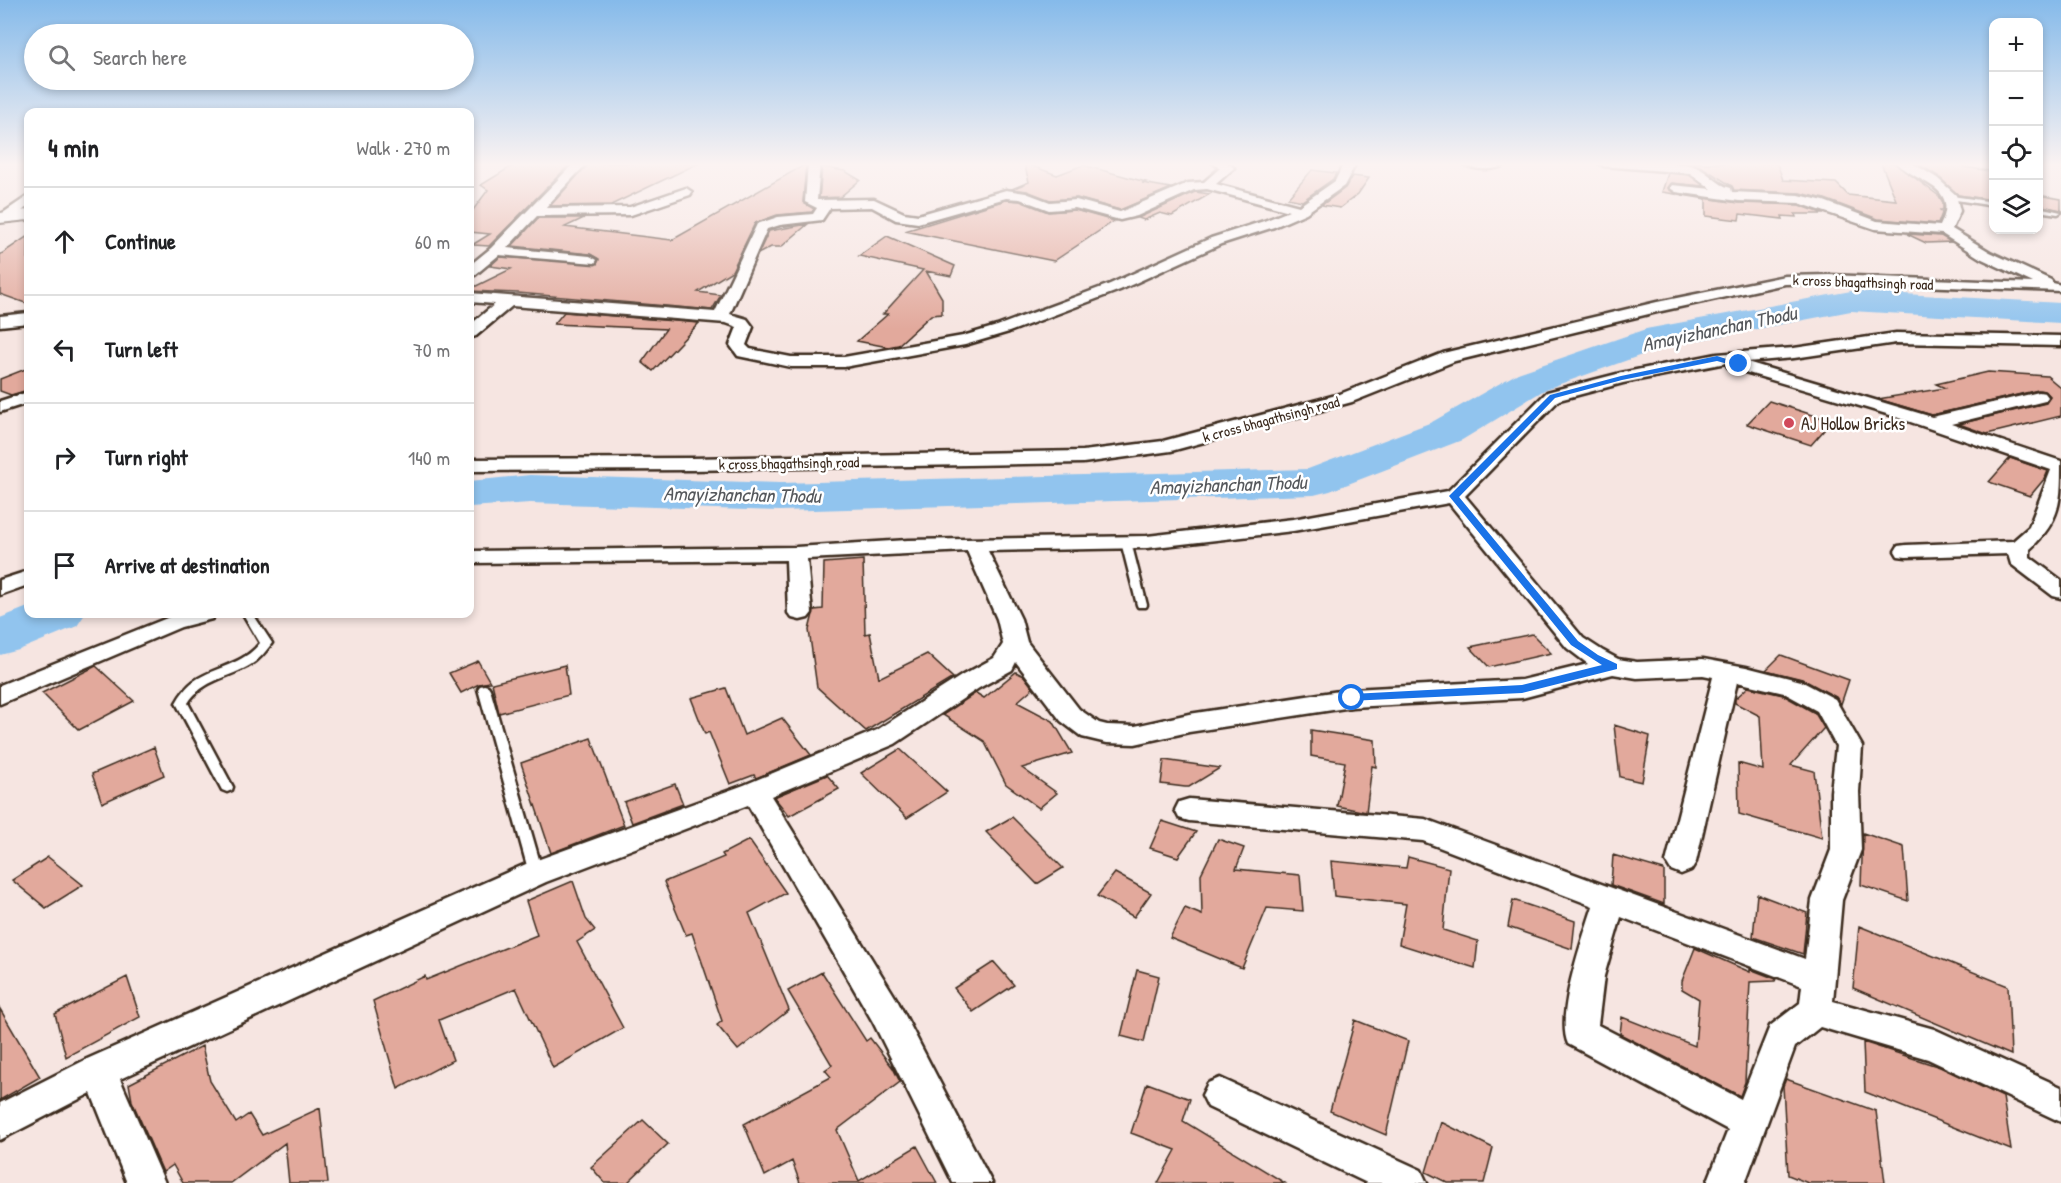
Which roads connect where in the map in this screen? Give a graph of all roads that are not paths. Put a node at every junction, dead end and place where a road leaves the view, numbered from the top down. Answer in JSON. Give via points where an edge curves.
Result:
{"nodes":[{"id":1,"x":528,"y":218,"type":"edge"},
{"id":2,"x":805,"y":218,"type":"edge"},
{"id":3,"x":905,"y":218,"type":"edge"},
{"id":4,"x":921,"y":218,"type":"edge"},
{"id":5,"x":1282,"y":218,"type":"edge"},
{"id":6,"x":1857,"y":218,"type":"edge"},
{"id":7,"x":1951,"y":218,"type":"edge"},
{"id":8,"x":1945,"y":230,"type":"junction"},
{"id":9,"x":496,"y":250,"type":"junction"},
{"id":10,"x":590,"y":260,"type":"dead end"},
{"id":11,"x":474,"y":269,"type":"edge"},
{"id":12,"x":2059,"y":289,"type":"edge"},
{"id":13,"x":474,"y":299,"type":"edge"},
{"id":14,"x":506,"y":303,"type":"junction"},
{"id":15,"x":24,"y":318,"type":"edge"},
{"id":16,"x":720,"y":318,"type":"junction"},
{"id":17,"x":0,"y":321,"type":"edge"},
{"id":18,"x":474,"y":330,"type":"edge"},
{"id":19,"x":2061,"y":341,"type":"edge"},
{"id":20,"x":1717,"y":359,"type":"junction"},
{"id":21,"x":2039,"y":397,"type":"dead end"},
{"id":22,"x":24,"y":398,"type":"edge"},
{"id":23,"x":0,"y":406,"type":"edge"},
{"id":24,"x":1931,"y":423,"type":"junction"},
{"id":25,"x":474,"y":465,"type":"edge"},
{"id":26,"x":2061,"y":468,"type":"edge"},
{"id":27,"x":1454,"y":496,"type":"junction"},
{"id":28,"x":1126,"y":542,"type":"junction"},
{"id":29,"x":975,"y":546,"type":"junction"},
{"id":30,"x":2019,"y":547,"type":"junction"},
{"id":31,"x":1906,"y":551,"type":"dead end"},
{"id":32,"x":796,"y":553,"type":"junction"},
{"id":33,"x":474,"y":557,"type":"edge"},
{"id":34,"x":24,"y":579,"type":"edge"},
{"id":35,"x":0,"y":588,"type":"edge"},
{"id":36,"x":2061,"y":591,"type":"edge"},
{"id":37,"x":1142,"y":605,"type":"dead end"},
{"id":38,"x":800,"y":613,"type":"dead end"},
{"id":39,"x":189,"y":618,"type":"edge"},
{"id":40,"x":250,"y":618,"type":"edge"},
{"id":41,"x":1015,"y":644,"type":"junction"},
{"id":42,"x":1613,"y":666,"type":"junction"},
{"id":43,"x":1727,"y":672,"type":"junction"},
{"id":44,"x":484,"y":689,"type":"dead end"},
{"id":45,"x":0,"y":695,"type":"edge"},
{"id":46,"x":227,"y":787,"type":"dead end"},
{"id":47,"x":754,"y":792,"type":"junction"},
{"id":48,"x":1189,"y":810,"type":"dead end"},
{"id":49,"x":1681,"y":862,"type":"dead end"},
{"id":50,"x":536,"y":873,"type":"junction"},
{"id":51,"x":1610,"y":900,"type":"junction"},
{"id":52,"x":1818,"y":994,"type":"junction"},
{"id":53,"x":99,"y":1071,"type":"junction"},
{"id":54,"x":1220,"y":1095,"type":"dead end"},
{"id":55,"x":2061,"y":1105,"type":"edge"},
{"id":56,"x":0,"y":1122,"type":"edge"},
{"id":57,"x":1749,"y":1122,"type":"junction"},
{"id":58,"x":146,"y":1183,"type":"edge"},
{"id":59,"x":972,"y":1183,"type":"edge"},
{"id":60,"x":1408,"y":1183,"type":"edge"},
{"id":61,"x":1726,"y":1183,"type":"edge"}],
"edges":[{"from":1,"to":9,"type":"street"},
{"from":2,"to":16,"type":"street","via":[[762,227]]},
{"from":3,"to":4,"type":"street"},
{"from":5,"to":16,"type":"street","via":[[1216,241],[1115,287],[965,340],[844,362],[791,362],[744,353],[738,345],[745,327],[741,322]]},
{"from":6,"to":8,"type":"street","via":[[1875,225]]},
{"from":7,"to":8,"type":"street"},
{"from":8,"to":12,"type":"street","via":[[1985,255]]},
{"from":9,"to":10,"type":"street"},
{"from":9,"to":11,"type":"street"},
{"from":12,"to":25,"type":"street","name":"k cross bhagathsingh road","via":[[1785,280],[1449,357],[1346,398],[1164,447],[1083,457]]},
{"from":13,"to":14,"type":"street"},
{"from":14,"to":16,"type":"street"},
{"from":14,"to":18,"type":"street"},
{"from":15,"to":17,"type":"street"},
{"from":19,"to":20,"type":"street","via":[[1896,338],[1794,353]]},
{"from":20,"to":24,"type":"street"},
{"from":20,"to":27,"type":"street","via":[[1553,396]]},
{"from":21,"to":24,"type":"street"},
{"from":22,"to":23,"type":"street"},
{"from":24,"to":26,"type":"street"},
{"from":26,"to":30,"type":"street","via":[[2038,530]]},
{"from":27,"to":28,"type":"street","via":[[1293,525]]},
{"from":27,"to":42,"type":"street","via":[[1575,643]]},
{"from":28,"to":29,"type":"street"},
{"from":28,"to":37,"type":"lane"},
{"from":29,"to":32,"type":"street"},
{"from":29,"to":41,"type":"street","via":[[1010,619]]},
{"from":30,"to":31,"type":"street"},
{"from":30,"to":36,"type":"street","via":[[2019,559]]},
{"from":32,"to":33,"type":"street"},
{"from":32,"to":38,"type":"street"},
{"from":34,"to":35,"type":"street"},
{"from":39,"to":45,"type":"street"},
{"from":40,"to":46,"type":"lane","via":[[266,643],[262,652],[197,683],[186,692],[182,703]]},
{"from":41,"to":42,"type":"street","via":[[1070,715],[1091,730],[1107,734],[1135,735],[1352,698],[1522,689]]},
{"from":41,"to":47,"type":"street","via":[[1004,664],[886,737]]},
{"from":42,"to":43,"type":"street"},
{"from":43,"to":49,"type":"street"},
{"from":43,"to":52,"type":"street","via":[[1792,687],[1826,705],[1849,746],[1846,850],[1827,900]]},
{"from":44,"to":50,"type":"lane"},
{"from":47,"to":50,"type":"street"},
{"from":47,"to":59,"type":"street","via":[[885,1011]]},
{"from":48,"to":51,"type":"street","via":[[1425,830]]},
{"from":50,"to":53,"type":"street"},
{"from":51,"to":52,"type":"street"},
{"from":51,"to":57,"type":"street","via":[[1588,976],[1580,1033]]},
{"from":52,"to":55,"type":"street"},
{"from":52,"to":57,"type":"street","via":[[1782,1037]]},
{"from":53,"to":56,"type":"street"},
{"from":53,"to":58,"type":"street"},
{"from":54,"to":60,"type":"street"},
{"from":57,"to":61,"type":"street"}]}
